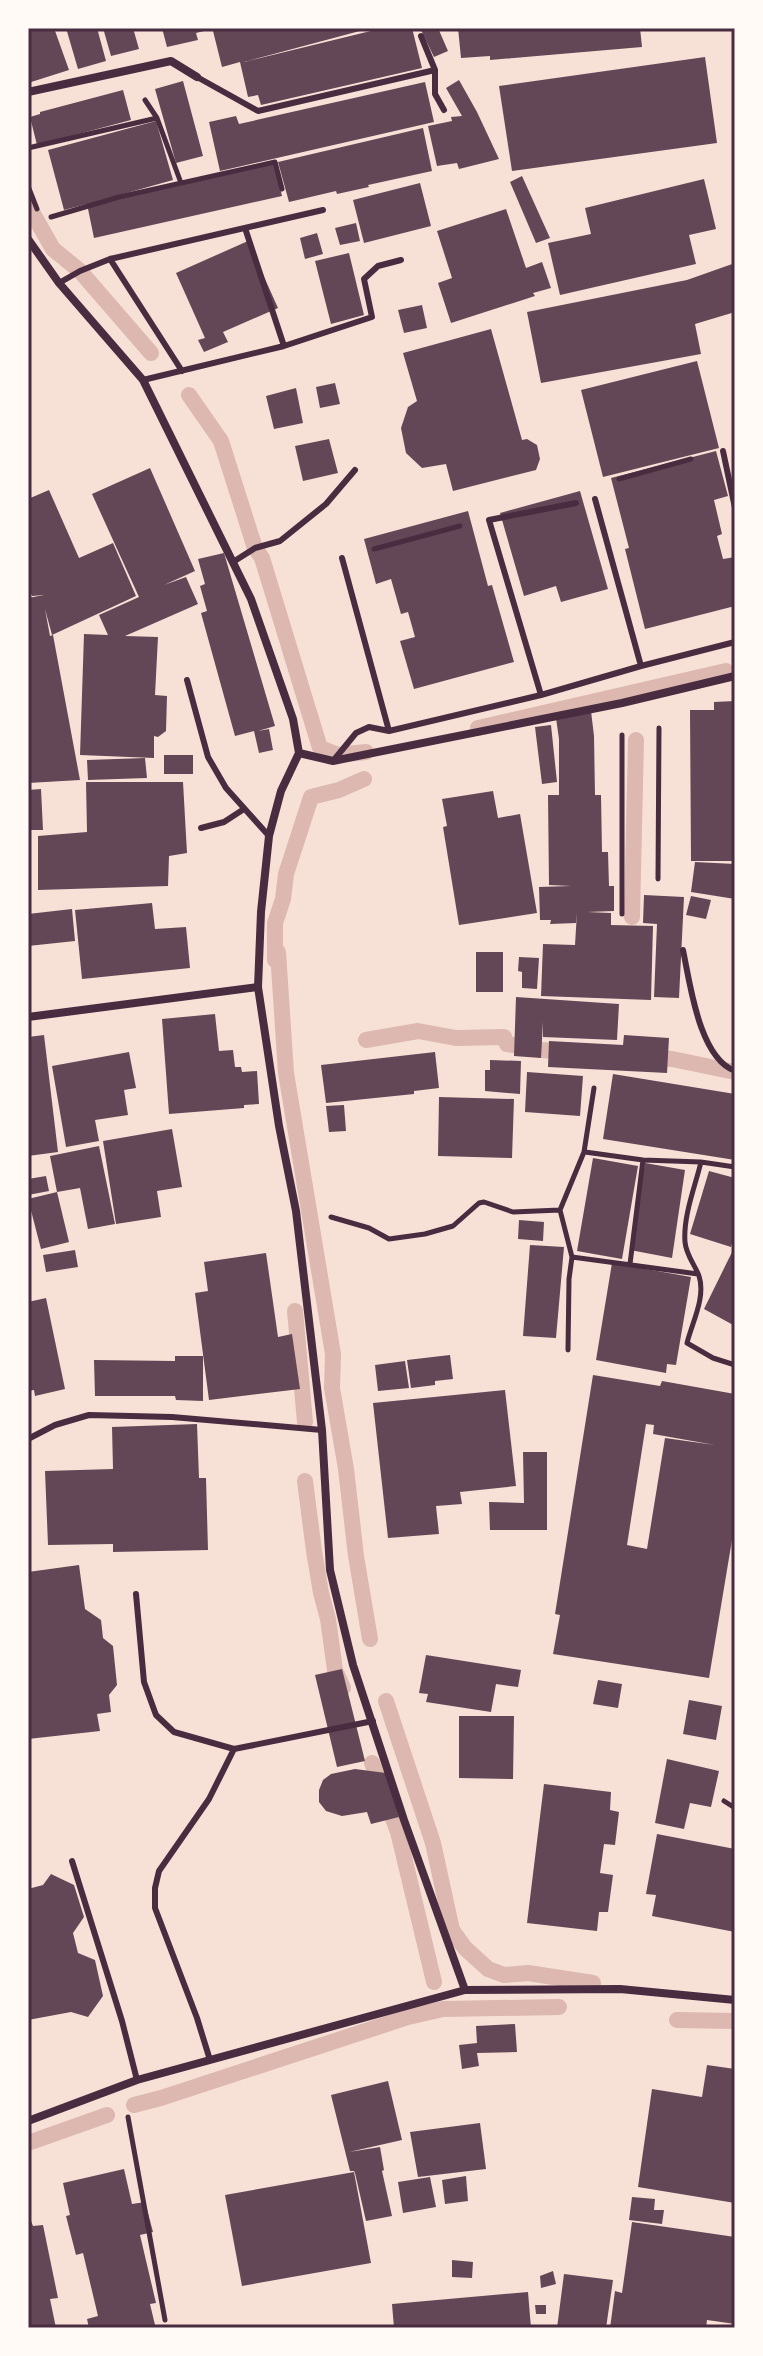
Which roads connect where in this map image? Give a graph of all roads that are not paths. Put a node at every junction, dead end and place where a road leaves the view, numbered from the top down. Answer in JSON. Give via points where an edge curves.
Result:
{"nodes":[{"id":1,"x":421,"y":36,"type":"dead end"},
{"id":2,"x":435,"y":70,"type":"junction"},
{"id":3,"x":197,"y":77,"type":"joint"},
{"id":4,"x":28,"y":92,"type":"edge"},
{"id":5,"x":444,"y":110,"type":"dead end"},
{"id":6,"x":323,"y":210,"type":"dead end"},
{"id":7,"x":245,"y":228,"type":"junction"},
{"id":8,"x":28,"y":239,"type":"edge"},
{"id":9,"x":110,"y":259,"type":"junction"},
{"id":10,"x":401,"y":260,"type":"dead end"},
{"id":11,"x":59,"y":283,"type":"junction"},
{"id":12,"x":284,"y":346,"type":"junction"},
{"id":13,"x":182,"y":371,"type":"junction"},
{"id":14,"x":143,"y":380,"type":"junction"},
{"id":15,"x":723,"y":451,"type":"road end"},
{"id":16,"x":355,"y":470,"type":"dead end"},
{"id":17,"x":595,"y":499,"type":"road end"},
{"id":18,"x":576,"y":503,"type":"dead end"},
{"id":19,"x":735,"y":508,"type":"edge"},
{"id":20,"x":342,"y":558,"type":"road end"},
{"id":21,"x":233,"y":562,"type":"junction"},
{"id":22,"x":735,"y":642,"type":"edge"},
{"id":23,"x":641,"y":666,"type":"junction"},
{"id":24,"x":735,"y":676,"type":"edge"},
{"id":25,"x":187,"y":680,"type":"dead end"},
{"id":26,"x":541,"y":695,"type":"junction"},
{"id":27,"x":389,"y":731,"type":"junction"},
{"id":28,"x":299,"y":753,"type":"junction"},
{"id":29,"x":333,"y":761,"type":"junction"},
{"id":30,"x":244,"y":809,"type":"junction"},
{"id":31,"x":201,"y":828,"type":"dead end"},
{"id":32,"x":269,"y":836,"type":"junction"},
{"id":33,"x":683,"y":950,"type":"dead end"},
{"id":34,"x":258,"y":987,"type":"junction"},
{"id":35,"x":28,"y":1017,"type":"edge"},
{"id":36,"x":735,"y":1071,"type":"edge"},
{"id":37,"x":322,"y":1430,"type":"junction"},
{"id":38,"x":28,"y":1439,"type":"edge"},
{"id":39,"x":136,"y":1594,"type":"dead end"},
{"id":40,"x":373,"y":1721,"type":"junction"},
{"id":41,"x":234,"y":1749,"type":"junction"},
{"id":42,"x":72,"y":1861,"type":"dead end"},
{"id":43,"x":465,"y":1990,"type":"junction"},
{"id":44,"x":735,"y":2000,"type":"edge"},
{"id":45,"x":210,"y":2060,"type":"junction"},
{"id":46,"x":137,"y":2080,"type":"junction"},
{"id":47,"x":28,"y":2121,"type":"edge"}],
"edges":[{"from":1,"to":2,"type":"lane"},
{"from":2,"to":3,"type":"lane","via":[[258,111]]},
{"from":2,"to":5,"type":"lane","via":[[435,94]]},
{"from":3,"to":4,"type":"street","via":[[171,61]]},
{"from":6,"to":7,"type":"lane"},
{"from":7,"to":9,"type":"lane"},
{"from":7,"to":12,"type":"lane"},
{"from":8,"to":11,"type":"street"},
{"from":9,"to":11,"type":"lane"},
{"from":9,"to":13,"type":"lane"},
{"from":10,"to":12,"type":"lane","via":[[378,266],[364,279],[372,317]]},
{"from":11,"to":14,"type":"street"},
{"from":12,"to":13,"type":"lane"},
{"from":13,"to":14,"type":"lane"},
{"from":14,"to":21,"type":"street"},
{"from":15,"to":19,"type":"lane"},
{"from":16,"to":21,"type":"lane","via":[[326,504],[280,541]]},
{"from":17,"to":23,"type":"lane"},
{"from":18,"to":26,"type":"lane","via":[[489,520]]},
{"from":20,"to":27,"type":"lane"},
{"from":21,"to":28,"type":"street","via":[[293,719]]},
{"from":22,"to":23,"type":"lane"},
{"from":23,"to":26,"type":"lane"},
{"from":24,"to":29,"type":"street"},
{"from":25,"to":30,"type":"lane","via":[[208,757]]},
{"from":26,"to":27,"type":"lane"},
{"from":27,"to":29,"type":"lane","via":[[369,727],[356,733]]},
{"from":28,"to":29,"type":"street"},
{"from":28,"to":32,"type":"street","via":[[281,791]]},
{"from":30,"to":31,"type":"lane"},
{"from":30,"to":32,"type":"lane"},
{"from":32,"to":34,"type":"street"},
{"from":33,"to":36,"type":"lane","via":[[711,1050]]},
{"from":34,"to":35,"type":"street"},
{"from":34,"to":37,"type":"street","via":[[296,1211]]},
{"from":37,"to":38,"type":"lane","via":[[89,1415]]},
{"from":37,"to":40,"type":"street","via":[[330,1570]]},
{"from":39,"to":41,"type":"lane","via":[[144,1682],[156,1715],[174,1732]]},
{"from":40,"to":41,"type":"lane"},
{"from":40,"to":43,"type":"street"},
{"from":41,"to":45,"type":"lane","via":[[209,1799],[159,1871],[155,1888],[155,1908]]},
{"from":42,"to":46,"type":"lane"},
{"from":43,"to":44,"type":"street","via":[[620,1989]]},
{"from":43,"to":45,"type":"street"},
{"from":45,"to":46,"type":"street"},
{"from":46,"to":47,"type":"street"}]}
